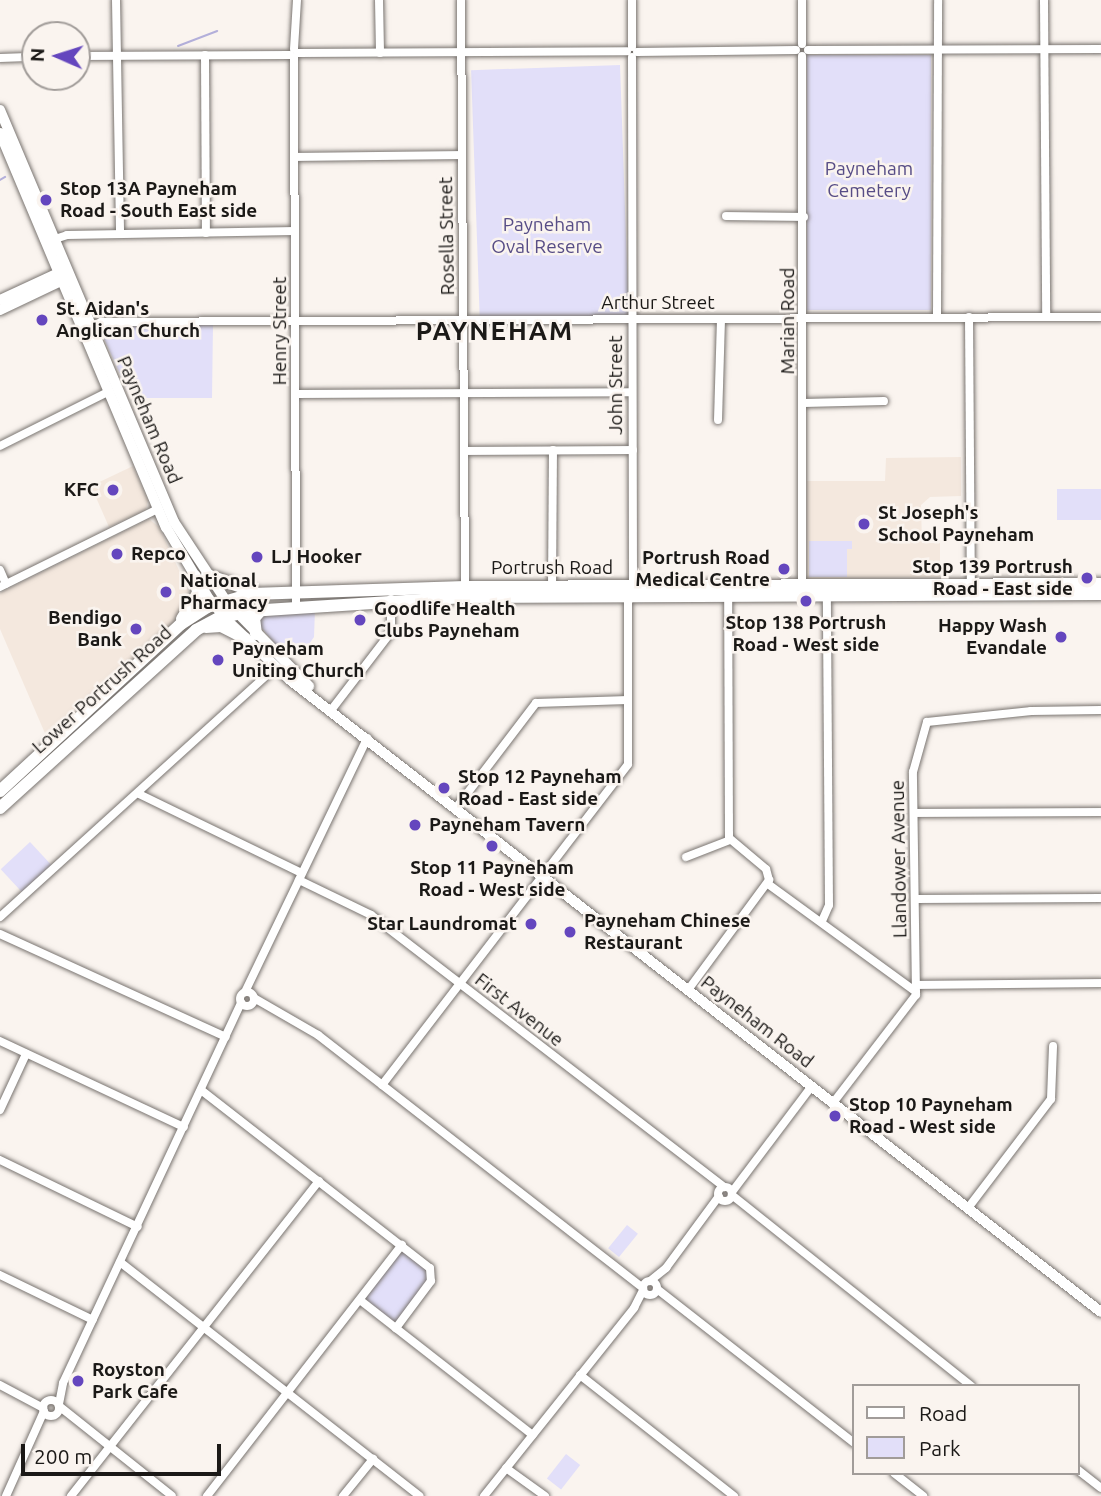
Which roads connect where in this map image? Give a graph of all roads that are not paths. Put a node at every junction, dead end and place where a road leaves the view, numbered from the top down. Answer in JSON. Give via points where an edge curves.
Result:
{"nodes":[{"id":1,"x":116,"y":0,"type":"edge"},
{"id":2,"x":297,"y":0,"type":"edge"},
{"id":3,"x":379,"y":0,"type":"edge"},
{"id":4,"x":461,"y":0,"type":"edge"},
{"id":5,"x":632,"y":0,"type":"edge"},
{"id":6,"x":802,"y":0,"type":"edge"},
{"id":7,"x":938,"y":0,"type":"edge"},
{"id":8,"x":1044,"y":0,"type":"edge"},
{"id":9,"x":1045,"y":49,"type":"junction"},
{"id":10,"x":1101,"y":49,"type":"edge"},
{"id":11,"x":802,"y":50,"type":"junction"},
{"id":12,"x":939,"y":50,"type":"junction"},
{"id":13,"x":632,"y":52,"type":"junction"},
{"id":14,"x":294,"y":53,"type":"junction"},
{"id":15,"x":380,"y":53,"type":"junction"},
{"id":16,"x":461,"y":53,"type":"junction"},
{"id":17,"x":205,"y":55,"type":"junction"},
{"id":18,"x":91,"y":56,"type":"edge"},
{"id":19,"x":117,"y":56,"type":"junction"},
{"id":20,"x":21,"y":57,"type":"edge"},
{"id":21,"x":0,"y":58,"type":"edge"},
{"id":22,"x":0,"y":110,"type":"edge"},
{"id":23,"x":0,"y":133,"type":"edge"},
{"id":24,"x":461,"y":155,"type":"junction"},
{"id":25,"x":295,"y":157,"type":"junction"},
{"id":26,"x":726,"y":216,"type":"dead end"},
{"id":27,"x":804,"y":218,"type":"junction"},
{"id":28,"x":295,"y":231,"type":"junction"},
{"id":29,"x":120,"y":233,"type":"junction"},
{"id":30,"x":206,"y":233,"type":"junction"},
{"id":31,"x":51,"y":242,"type":"junction"},
{"id":32,"x":65,"y":275,"type":"junction"},
{"id":33,"x":30,"y":286,"type":"junction"},
{"id":34,"x":0,"y":300,"type":"edge"},
{"id":35,"x":0,"y":310,"type":"edge"},
{"id":36,"x":937,"y":317,"type":"junction"},
{"id":37,"x":969,"y":317,"type":"junction"},
{"id":38,"x":1046,"y":317,"type":"junction"},
{"id":39,"x":1101,"y":317,"type":"edge"},
{"id":40,"x":803,"y":318,"type":"junction"},
{"id":41,"x":632,"y":319,"type":"junction"},
{"id":42,"x":721,"y":319,"type":"junction"},
{"id":43,"x":464,"y":320,"type":"junction"},
{"id":44,"x":296,"y":322,"type":"junction"},
{"id":45,"x":91,"y":328,"type":"junction"},
{"id":46,"x":108,"y":392,"type":"junction"},
{"id":47,"x":632,"y":392,"type":"junction"},
{"id":48,"x":296,"y":394,"type":"junction"},
{"id":49,"x":464,"y":394,"type":"junction"},
{"id":50,"x":884,"y":401,"type":"dead end"},
{"id":51,"x":804,"y":403,"type":"junction"},
{"id":52,"x":718,"y":420,"type":"dead end"},
{"id":53,"x":0,"y":446,"type":"edge"},
{"id":54,"x":553,"y":450,"type":"junction"},
{"id":55,"x":632,"y":450,"type":"junction"},
{"id":56,"x":464,"y":451,"type":"junction"},
{"id":57,"x":158,"y":509,"type":"junction"},
{"id":58,"x":0,"y":570,"type":"edge"},
{"id":59,"x":201,"y":575,"type":"junction"},
{"id":60,"x":1101,"y":584,"type":"edge"},
{"id":61,"x":3,"y":586,"type":"edge"},
{"id":62,"x":802,"y":586,"type":"junction"},
{"id":63,"x":728,"y":591,"type":"junction"},
{"id":64,"x":971,"y":591,"type":"junction"},
{"id":65,"x":465,"y":592,"type":"junction"},
{"id":66,"x":631,"y":592,"type":"junction"},
{"id":67,"x":260,"y":593,"type":"junction"},
{"id":68,"x":552,"y":593,"type":"junction"},
{"id":69,"x":1101,"y":594,"type":"edge"},
{"id":70,"x":827,"y":596,"type":"junction"},
{"id":71,"x":296,"y":599,"type":"junction"},
{"id":72,"x":391,"y":599,"type":"junction"},
{"id":73,"x":220,"y":603,"type":"junction"},
{"id":74,"x":261,"y":610,"type":"junction"},
{"id":75,"x":232,"y":616,"type":"junction"},
{"id":76,"x":201,"y":627,"type":"junction"},
{"id":77,"x":173,"y":631,"type":"junction"},
{"id":78,"x":250,"y":636,"type":"junction"},
{"id":79,"x":276,"y":667,"type":"junction"},
{"id":80,"x":628,"y":700,"type":"junction"},
{"id":81,"x":330,"y":708,"type":"junction"},
{"id":82,"x":1101,"y":710,"type":"edge"},
{"id":83,"x":79,"y":735,"type":"junction"},
{"id":84,"x":366,"y":738,"type":"junction"},
{"id":85,"x":57,"y":740,"type":"junction"},
{"id":86,"x":50,"y":764,"type":"junction"},
{"id":87,"x":0,"y":791,"type":"edge"},
{"id":88,"x":139,"y":794,"type":"junction"},
{"id":89,"x":0,"y":808,"type":"edge"},
{"id":90,"x":456,"y":808,"type":"junction"},
{"id":91,"x":1101,"y":812,"type":"edge"},
{"id":92,"x":914,"y":813,"type":"junction"},
{"id":93,"x":730,"y":840,"type":"junction"},
{"id":94,"x":685,"y":857,"type":"dead end"},
{"id":95,"x":300,"y":877,"type":"junction"},
{"id":96,"x":544,"y":877,"type":"junction"},
{"id":97,"x":768,"y":884,"type":"junction"},
{"id":98,"x":1101,"y":898,"type":"edge"},
{"id":99,"x":915,"y":899,"type":"junction"},
{"id":100,"x":0,"y":917,"type":"edge"},
{"id":101,"x":822,"y":921,"type":"junction"},
{"id":102,"x":0,"y":934,"type":"edge"},
{"id":103,"x":1101,"y":983,"type":"edge"},
{"id":104,"x":460,"y":985,"type":"junction"},
{"id":105,"x":917,"y":988,"type":"junction"},
{"id":106,"x":688,"y":990,"type":"junction"},
{"id":107,"x":248,"y":1000,"type":"junction"},
{"id":108,"x":226,"y":1037,"type":"junction"},
{"id":109,"x":0,"y":1041,"type":"edge"},
{"id":110,"x":1053,"y":1046,"type":"dead end"},
{"id":111,"x":26,"y":1054,"type":"junction"},
{"id":112,"x":382,"y":1084,"type":"junction"},
{"id":113,"x":811,"y":1087,"type":"junction"},
{"id":114,"x":201,"y":1090,"type":"junction"},
{"id":115,"x":833,"y":1103,"type":"junction"},
{"id":116,"x":0,"y":1110,"type":"edge"},
{"id":117,"x":184,"y":1127,"type":"junction"},
{"id":118,"x":0,"y":1160,"type":"edge"},
{"id":119,"x":319,"y":1181,"type":"junction"},
{"id":120,"x":725,"y":1194,"type":"junction"},
{"id":121,"x":968,"y":1208,"type":"junction"},
{"id":122,"x":138,"y":1227,"type":"junction"},
{"id":123,"x":402,"y":1245,"type":"junction"},
{"id":124,"x":120,"y":1262,"type":"junction"},
{"id":125,"x":0,"y":1275,"type":"edge"},
{"id":126,"x":650,"y":1289,"type":"junction"},
{"id":127,"x":359,"y":1300,"type":"junction"},
{"id":128,"x":1101,"y":1312,"type":"edge"},
{"id":129,"x":93,"y":1320,"type":"junction"},
{"id":130,"x":204,"y":1327,"type":"junction"},
{"id":131,"x":396,"y":1328,"type":"junction"},
{"id":132,"x":580,"y":1375,"type":"junction"},
{"id":133,"x":968,"y":1384,"type":"edge"},
{"id":134,"x":0,"y":1385,"type":"edge"},
{"id":135,"x":289,"y":1392,"type":"junction"},
{"id":136,"x":51,"y":1408,"type":"junction"},
{"id":137,"x":533,"y":1435,"type":"junction"},
{"id":138,"x":852,"y":1441,"type":"edge"},
{"id":139,"x":109,"y":1447,"type":"junction"},
{"id":140,"x":373,"y":1459,"type":"junction"},
{"id":141,"x":506,"y":1468,"type":"junction"},
{"id":142,"x":1080,"y":1472,"type":"edge"},
{"id":143,"x":897,"y":1475,"type":"edge"},
{"id":144,"x":1101,"y":1488,"type":"edge"},
{"id":145,"x":6,"y":1496,"type":"edge"},
{"id":146,"x":71,"y":1496,"type":"edge"},
{"id":147,"x":172,"y":1496,"type":"edge"},
{"id":148,"x":207,"y":1496,"type":"edge"},
{"id":149,"x":343,"y":1496,"type":"edge"},
{"id":150,"x":420,"y":1496,"type":"edge"},
{"id":151,"x":484,"y":1496,"type":"edge"},
{"id":152,"x":545,"y":1496,"type":"edge"},
{"id":153,"x":734,"y":1496,"type":"edge"},
{"id":154,"x":923,"y":1496,"type":"edge"}],
"edges":[{"from":1,"to":19,"type":"street"},
{"from":2,"to":14,"type":"street","name":"Henry Street"},
{"from":3,"to":15,"type":"street"},
{"from":4,"to":16,"type":"street","name":"Rosella Street"},
{"from":5,"to":13,"type":"street","name":"John Street"},
{"from":6,"to":11,"type":"street","name":"Marian Road"},
{"from":7,"to":12,"type":"street"},
{"from":8,"to":9,"type":"street"},
{"from":9,"to":10,"type":"street"},
{"from":9,"to":12,"type":"street"},
{"from":9,"to":38,"type":"street"},
{"from":11,"to":12,"type":"street"},
{"from":11,"to":13,"type":"street"},
{"from":11,"to":27,"type":"street","name":"Marian Road"},
{"from":12,"to":36,"type":"street"},
{"from":13,"to":16,"type":"street"},
{"from":13,"to":41,"type":"street","name":"John Street"},
{"from":14,"to":15,"type":"street"},
{"from":14,"to":17,"type":"street"},
{"from":14,"to":25,"type":"street","name":"Henry Street"},
{"from":15,"to":16,"type":"street"},
{"from":16,"to":24,"type":"street","name":"Rosella Street"},
{"from":17,"to":19,"type":"street"},
{"from":17,"to":30,"type":"street"},
{"from":18,"to":19,"type":"street"},
{"from":19,"to":29,"type":"street"},
{"from":20,"to":21,"type":"street"},
{"from":22,"to":31,"type":"main road","name":"Payneham Road"},
{"from":23,"to":31,"type":"main road","name":"Payneham Road"},
{"from":24,"to":25,"type":"street"},
{"from":24,"to":43,"type":"street","name":"Rosella Street"},
{"from":25,"to":28,"type":"street","name":"Henry Street"},
{"from":26,"to":27,"type":"street"},
{"from":27,"to":40,"type":"street","name":"Marian Road"},
{"from":28,"to":30,"type":"street"},
{"from":28,"to":44,"type":"street","name":"Henry Street"},
{"from":29,"to":30,"type":"street"},
{"from":29,"to":31,"type":"street"},
{"from":31,"to":32,"type":"main road","name":"Payneham Road"},
{"from":31,"to":33,"type":"main road","via":[[46,268]]},
{"from":32,"to":33,"type":"main road"},
{"from":32,"to":35,"type":"main road"},
{"from":32,"to":45,"type":"main road","name":"Payneham Road"},
{"from":32,"to":46,"type":"main road","name":"Payneham Road"},
{"from":33,"to":34,"type":"main road"},
{"from":36,"to":37,"type":"street","name":"Arthur Street"},
{"from":36,"to":40,"type":"street","name":"Arthur Street"},
{"from":37,"to":38,"type":"street","name":"Arthur Street"},
{"from":37,"to":64,"type":"street"},
{"from":38,"to":39,"type":"street","name":"Arthur Street"},
{"from":40,"to":42,"type":"street","name":"Arthur Street"},
{"from":40,"to":51,"type":"street","name":"Marian Road"},
{"from":41,"to":42,"type":"street","name":"Arthur Street"},
{"from":41,"to":43,"type":"street","name":"Arthur Street"},
{"from":41,"to":47,"type":"street","name":"John Street"},
{"from":42,"to":52,"type":"street"},
{"from":43,"to":44,"type":"street","name":"Arthur Street"},
{"from":43,"to":49,"type":"street","name":"Rosella Street"},
{"from":44,"to":45,"type":"street","name":"Arthur Street","via":[[101,322]]},
{"from":44,"to":48,"type":"street","name":"Henry Street"},
{"from":45,"to":59,"type":"main road","name":"Payneham Road","via":[[162,499]]},
{"from":46,"to":53,"type":"street"},
{"from":46,"to":57,"type":"main road","name":"Payneham Road"},
{"from":47,"to":49,"type":"street"},
{"from":47,"to":55,"type":"street","name":"John Street"},
{"from":48,"to":49,"type":"street"},
{"from":48,"to":71,"type":"street","name":"Henry Street"},
{"from":49,"to":56,"type":"street","name":"Rosella Street"},
{"from":50,"to":51,"type":"street"},
{"from":51,"to":62,"type":"street","name":"Marian Road"},
{"from":54,"to":55,"type":"street"},
{"from":54,"to":56,"type":"street"},
{"from":54,"to":68,"type":"street"},
{"from":55,"to":66,"type":"street","name":"John Street"},
{"from":56,"to":65,"type":"street","name":"Rosella Street"},
{"from":57,"to":59,"type":"main road","name":"Payneham Road"},
{"from":57,"to":61,"type":"street"},
{"from":58,"to":61,"type":"street"},
{"from":59,"to":67,"type":"highway"},
{"from":59,"to":73,"type":"main road","name":"Payneham Road"},
{"from":59,"to":77,"type":"highway","via":[[196,596]]},
{"from":60,"to":64,"type":"highway","name":"Portrush Road"},
{"from":62,"to":63,"type":"highway","name":"Portrush Road"},
{"from":62,"to":64,"type":"highway","name":"Portrush Road"},
{"from":63,"to":66,"type":"highway","name":"Portrush Road"},
{"from":63,"to":70,"type":"highway","name":"Portrush Road"},
{"from":63,"to":93,"type":"street"},
{"from":64,"to":69,"type":"highway","name":"Portrush Road"},
{"from":64,"to":70,"type":"highway","name":"Portrush Road"},
{"from":65,"to":68,"type":"highway","name":"Portrush Road"},
{"from":65,"to":71,"type":"highway","name":"Portrush Road"},
{"from":65,"to":72,"type":"highway","name":"Portrush Road"},
{"from":66,"to":68,"type":"highway","name":"Portrush Road"},
{"from":66,"to":80,"type":"street","name":"John Street"},
{"from":67,"to":71,"type":"highway","name":"Portrush Road"},
{"from":67,"to":73,"type":"highway","name":"Portrush Road"},
{"from":70,"to":101,"type":"street","via":[[829,905]]},
{"from":71,"to":72,"type":"highway","name":"Portrush Road"},
{"from":71,"to":74,"type":"highway","name":"Portrush Road"},
{"from":72,"to":81,"type":"street","via":[[391,632]]},
{"from":73,"to":75,"type":"main road","name":"Payneham Road"},
{"from":73,"to":77,"type":"highway","name":"Lower Portrush Road"},
{"from":74,"to":75,"type":"highway","name":"Portrush Road"},
{"from":74,"to":78,"type":"highway"},
{"from":75,"to":76,"type":"highway","name":"Lower Portrush Road"},
{"from":75,"to":78,"type":"main road","name":"Payneham Road"},
{"from":76,"to":78,"type":"highway","via":[[221,626]]},
{"from":76,"to":83,"type":"highway","name":"Lower Portrush Road"},
{"from":77,"to":85,"type":"highway","name":"Lower Portrush Road"},
{"from":78,"to":79,"type":"main road","name":"Payneham Road"},
{"from":78,"to":81,"type":"main road","name":"Payneham Road"},
{"from":79,"to":81,"type":"main road","name":"Payneham Road"},
{"from":79,"to":88,"type":"street"},
{"from":80,"to":90,"type":"street","via":[[537,703]]},
{"from":80,"to":96,"type":"street","name":"John Street","via":[[627,767]]},
{"from":81,"to":84,"type":"main road","name":"Payneham Road"},
{"from":82,"to":92,"type":"street","name":"Llandower Avenue","via":[[931,719],[914,763]]},
{"from":83,"to":85,"type":"highway"},
{"from":83,"to":86,"type":"highway","name":"Lower Portrush Road"},
{"from":84,"to":90,"type":"main road","name":"Payneham Road"},
{"from":84,"to":95,"type":"street"},
{"from":85,"to":86,"type":"highway"},
{"from":85,"to":87,"type":"highway","name":"Lower Portrush Road"},
{"from":86,"to":89,"type":"highway","name":"Lower Portrush Road"},
{"from":88,"to":95,"type":"street","name":"First Avenue"},
{"from":88,"to":100,"type":"street"},
{"from":90,"to":96,"type":"main road","name":"Payneham Road"},
{"from":91,"to":92,"type":"street"},
{"from":92,"to":99,"type":"street","name":"Llandower Avenue"},
{"from":93,"to":94,"type":"street"},
{"from":93,"to":97,"type":"street","via":[[766,869]]},
{"from":95,"to":104,"type":"street","name":"First Avenue","via":[[367,912]]},
{"from":95,"to":107,"type":"street"},
{"from":96,"to":104,"type":"street","name":"John Street"},
{"from":96,"to":106,"type":"main road","name":"Payneham Road"},
{"from":97,"to":101,"type":"street"},
{"from":97,"to":106,"type":"street"},
{"from":98,"to":99,"type":"street"},
{"from":99,"to":105,"type":"street","name":"Llandower Avenue"},
{"from":101,"to":105,"type":"street"},
{"from":102,"to":108,"type":"street"},
{"from":103,"to":105,"type":"street"},
{"from":104,"to":112,"type":"street","name":"John Street"},
{"from":104,"to":120,"type":"street","name":"First Avenue"},
{"from":105,"to":115,"type":"street"},
{"from":106,"to":113,"type":"main road","name":"Payneham Road"},
{"from":107,"to":108,"type":"street"},
{"from":107,"to":112,"type":"street","via":[[301,1023]]},
{"from":108,"to":114,"type":"street"},
{"from":109,"to":111,"type":"street"},
{"from":110,"to":121,"type":"street","via":[[1051,1099]]},
{"from":111,"to":116,"type":"street"},
{"from":111,"to":117,"type":"street"},
{"from":112,"to":126,"type":"street"},
{"from":113,"to":115,"type":"main road","name":"Payneham Road"},
{"from":113,"to":120,"type":"street"},
{"from":114,"to":117,"type":"street"},
{"from":114,"to":119,"type":"street"},
{"from":115,"to":121,"type":"main road","name":"Payneham Road"},
{"from":117,"to":122,"type":"street"},
{"from":118,"to":122,"type":"street"},
{"from":119,"to":123,"type":"street"},
{"from":119,"to":130,"type":"street"},
{"from":120,"to":126,"type":"street"},
{"from":120,"to":133,"type":"street","name":"First Avenue"},
{"from":121,"to":128,"type":"main road","name":"Payneham Road"},
{"from":122,"to":124,"type":"street"},
{"from":123,"to":127,"type":"street"},
{"from":123,"to":131,"type":"street","via":[[430,1268],[432,1277]]},
{"from":124,"to":129,"type":"street"},
{"from":124,"to":130,"type":"street"},
{"from":125,"to":129,"type":"street"},
{"from":126,"to":132,"type":"street"},
{"from":126,"to":138,"type":"street","via":[[674,1302]]},
{"from":127,"to":131,"type":"street"},
{"from":127,"to":135,"type":"street"},
{"from":129,"to":136,"type":"street"},
{"from":130,"to":135,"type":"street"},
{"from":130,"to":139,"type":"street"},
{"from":131,"to":137,"type":"street"},
{"from":132,"to":137,"type":"street"},
{"from":132,"to":153,"type":"street"},
{"from":134,"to":136,"type":"street"},
{"from":135,"to":140,"type":"street"},
{"from":135,"to":148,"type":"street"},
{"from":136,"to":139,"type":"street"},
{"from":136,"to":145,"type":"street"},
{"from":137,"to":141,"type":"street"},
{"from":139,"to":146,"type":"street"},
{"from":139,"to":147,"type":"street"},
{"from":140,"to":149,"type":"street"},
{"from":140,"to":150,"type":"street"},
{"from":141,"to":151,"type":"street"},
{"from":141,"to":152,"type":"street"},
{"from":142,"to":144,"type":"street"},
{"from":143,"to":154,"type":"street"}]}
